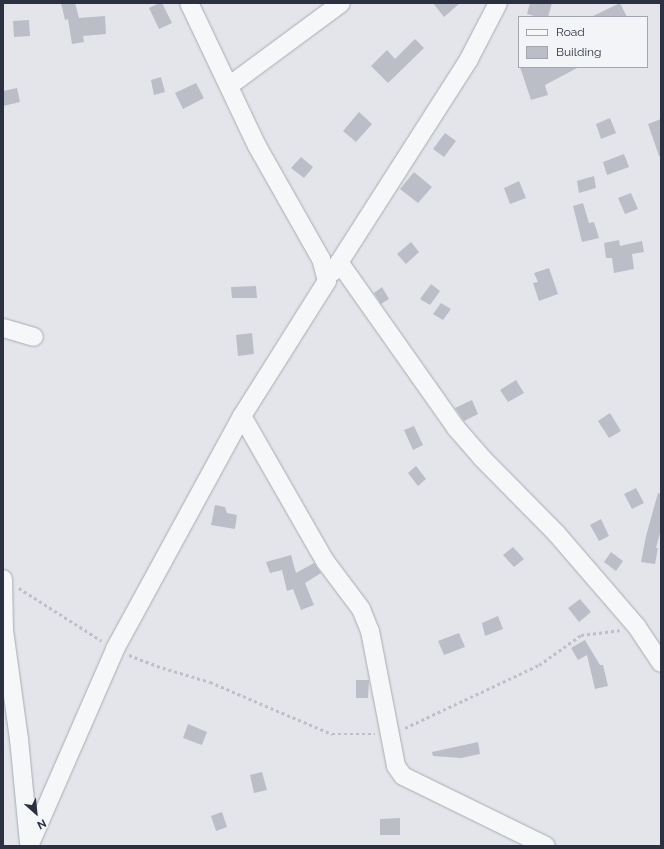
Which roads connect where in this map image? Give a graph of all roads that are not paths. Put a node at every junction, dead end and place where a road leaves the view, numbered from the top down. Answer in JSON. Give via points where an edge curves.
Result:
{"nodes":[{"id":1,"x":189,"y":3,"type":"edge"},
{"id":2,"x":341,"y":3,"type":"edge"},
{"id":3,"x":490,"y":6,"type":"edge"},
{"id":4,"x":229,"y":86,"type":"junction"},
{"id":5,"x":339,"y":262,"type":"junction"},
{"id":6,"x":327,"y":281,"type":"junction"},
{"id":7,"x":3,"y":328,"type":"edge"},
{"id":8,"x":34,"y":337,"type":"dead end"},
{"id":9,"x":242,"y":416,"type":"junction"},
{"id":10,"x":3,"y":580,"type":"edge"},
{"id":11,"x":661,"y":663,"type":"edge"},
{"id":12,"x":30,"y":845,"type":"edge"},
{"id":13,"x":546,"y":846,"type":"edge"}],
"edges":[{"from":1,"to":4,"type":"street"},
{"from":2,"to":4,"type":"street"},
{"from":3,"to":5,"type":"street","via":[[469,59]]},
{"from":4,"to":6,"type":"street","via":[[256,146],[321,259]]},
{"from":5,"to":6,"type":"street"},
{"from":5,"to":11,"type":"street","via":[[456,428],[556,533],[637,627]]},
{"from":6,"to":9,"type":"street"},
{"from":7,"to":8,"type":"street"},
{"from":9,"to":12,"type":"street","via":[[115,649]]},
{"from":9,"to":13,"type":"street","via":[[325,561],[361,609],[370,631],[396,766],[403,776]]},
{"from":10,"to":12,"type":"street","via":[[4,630]]}]}
